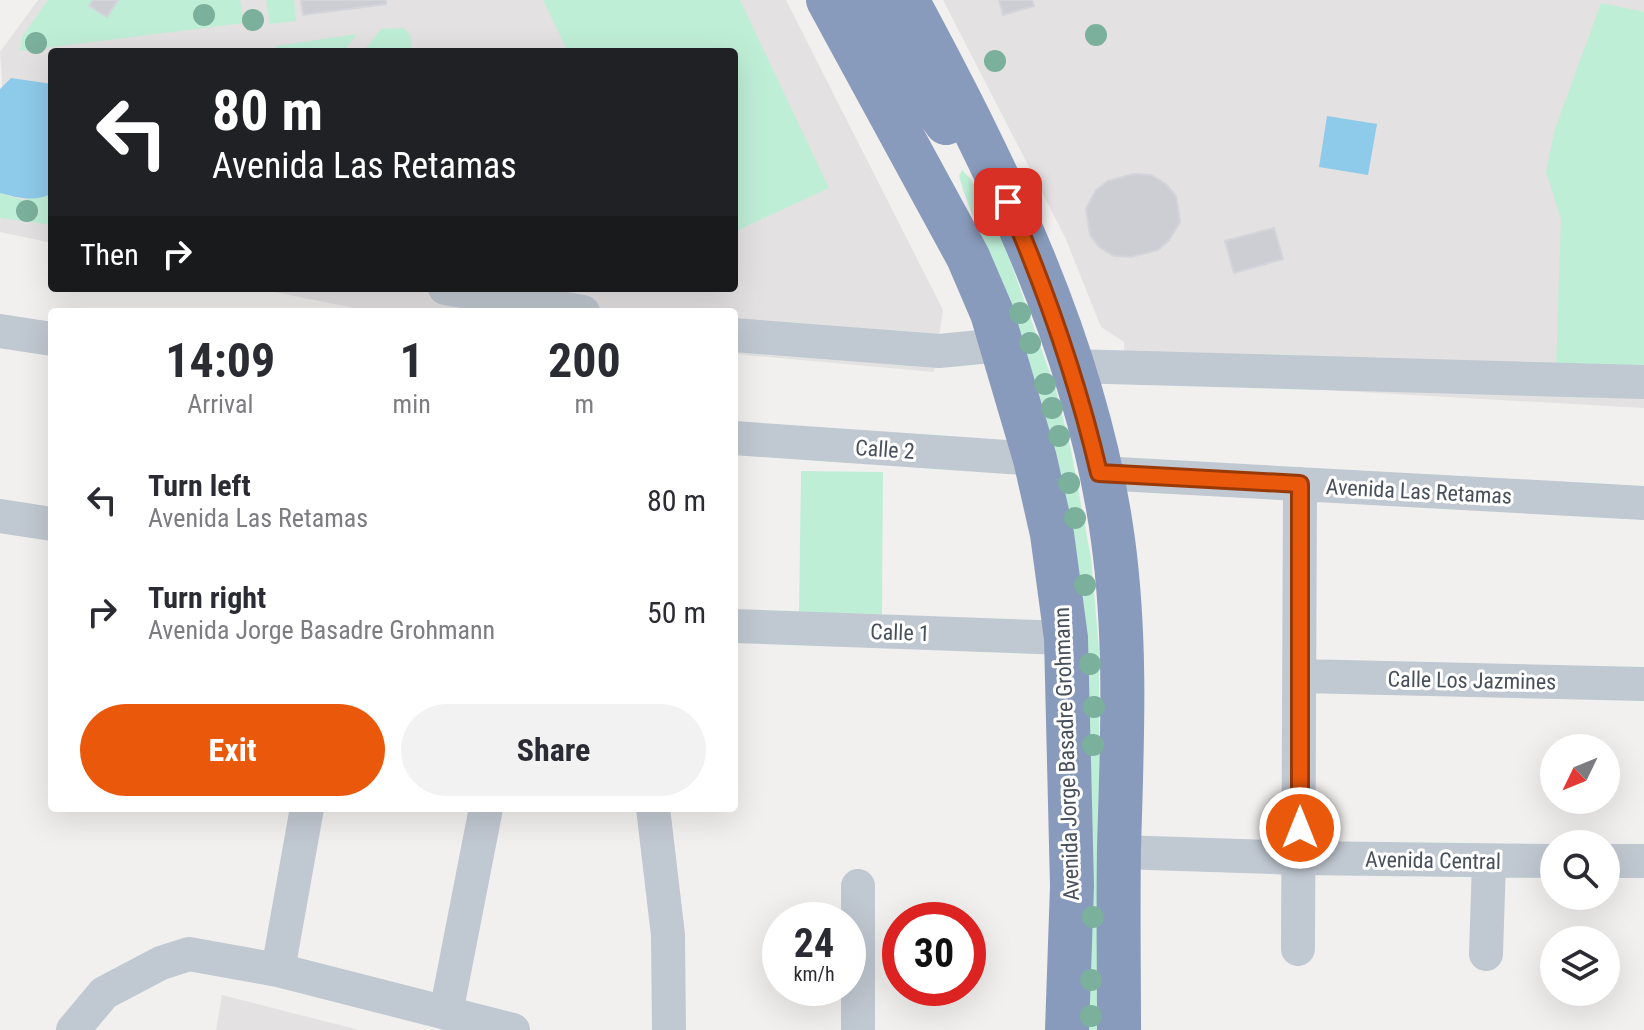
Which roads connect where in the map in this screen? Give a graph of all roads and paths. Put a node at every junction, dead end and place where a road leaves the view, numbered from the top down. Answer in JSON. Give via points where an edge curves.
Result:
{"nodes":[{"id":1,"x":828,"y":0,"type":"edge"},
{"id":2,"x":868,"y":0,"type":"edge"},
{"id":3,"x":907,"y":0,"type":"edge"},
{"id":4,"x":893,"y":47,"type":"junction"},
{"id":5,"x":1019,"y":227,"type":"junction"},
{"id":6,"x":968,"y":257,"type":"junction"},
{"id":7,"x":468,"y":292,"type":"edge"},
{"id":8,"x":560,"y":308,"type":"edge"},
{"id":9,"x":0,"y":331,"type":"edge"},
{"id":10,"x":738,"y":335,"type":"edge"},
{"id":11,"x":48,"y":338,"type":"edge"},
{"id":12,"x":1001,"y":345,"type":"junction"},
{"id":13,"x":1071,"y":366,"type":"junction"},
{"id":14,"x":1644,"y":382,"type":"edge"},
{"id":15,"x":738,"y":438,"type":"edge"},
{"id":16,"x":1035,"y":459,"type":"junction"},
{"id":17,"x":1099,"y":473,"type":"junction"},
{"id":18,"x":1300,"y":484,"type":"junction"},
{"id":19,"x":1644,"y":503,"type":"edge"},
{"id":20,"x":0,"y":516,"type":"edge"},
{"id":21,"x":48,"y":523,"type":"edge"},
{"id":22,"x":738,"y":626,"type":"edge"},
{"id":23,"x":1066,"y":638,"type":"junction"},
{"id":24,"x":1301,"y":676,"type":"junction"},
{"id":25,"x":1644,"y":684,"type":"edge"},
{"id":26,"x":306,"y":812,"type":"edge"},
{"id":27,"x":485,"y":812,"type":"edge"},
{"id":28,"x":653,"y":812,"type":"edge"},
{"id":29,"x":1119,"y":852,"type":"junction"},
{"id":30,"x":1300,"y":858,"type":"junction"},
{"id":31,"x":1489,"y":861,"type":"junction"},
{"id":32,"x":1540,"y":861,"type":"edge"},
{"id":33,"x":1620,"y":861,"type":"edge"},
{"id":34,"x":1644,"y":861,"type":"edge"},
{"id":35,"x":858,"y":886,"type":"dead end"},
{"id":36,"x":1298,"y":949,"type":"dead end"},
{"id":37,"x":1486,"y":954,"type":"dead end"},
{"id":38,"x":278,"y":970,"type":"junction"},
{"id":39,"x":446,"y":1013,"type":"junction"},
{"id":40,"x":73,"y":1030,"type":"edge"},
{"id":41,"x":513,"y":1030,"type":"edge"},
{"id":42,"x":669,"y":1030,"type":"edge"},
{"id":43,"x":858,"y":1030,"type":"edge"},
{"id":44,"x":1067,"y":1030,"type":"edge"},
{"id":45,"x":1119,"y":1030,"type":"edge"}],
"edges":[{"from":1,"to":6,"type":"highway","name":"Avenida Jorge Basadre Grohmann"},
{"from":2,"to":4,"type":"highway"},
{"from":3,"to":5,"type":"highway","via":[[976,128]]},
{"from":4,"to":5,"type":"highway"},
{"from":4,"to":6,"type":"highway"},
{"from":5,"to":13,"type":"highway"},
{"from":6,"to":12,"type":"highway","name":"Avenida Jorge Basadre Grohmann"},
{"from":7,"to":8,"type":"street"},
{"from":9,"to":11,"type":"street"},
{"from":10,"to":12,"type":"street","via":[[939,351]]},
{"from":12,"to":16,"type":"highway","name":"Avenida Jorge Basadre Grohmann"},
{"from":13,"to":14,"type":"street"},
{"from":13,"to":17,"type":"highway"},
{"from":15,"to":16,"type":"street","name":"Calle 2"},
{"from":16,"to":23,"type":"highway","name":"Avenida Jorge Basadre Grohmann"},
{"from":17,"to":18,"type":"street","name":"Avenida Las Retamas"},
{"from":17,"to":29,"type":"highway","via":[[1113,539],[1122,642]]},
{"from":18,"to":19,"type":"street","name":"Avenida Las Retamas"},
{"from":18,"to":24,"type":"street"},
{"from":20,"to":21,"type":"street"},
{"from":22,"to":23,"type":"street","name":"Calle 1"},
{"from":23,"to":44,"type":"highway","name":"Avenida Jorge Basadre Grohmann","via":[[1072,886]]},
{"from":24,"to":25,"type":"street","name":"Calle Los Jazmines"},
{"from":24,"to":30,"type":"street"},
{"from":26,"to":38,"type":"street"},
{"from":27,"to":39,"type":"street"},
{"from":28,"to":42,"type":"street","via":[[668,935]]},
{"from":29,"to":30,"type":"street","name":"Avenida Central"},
{"from":29,"to":45,"type":"highway"},
{"from":30,"to":31,"type":"street","name":"Avenida Central"},
{"from":30,"to":36,"type":"street"},
{"from":31,"to":32,"type":"street","name":"Avenida Central"},
{"from":31,"to":37,"type":"street"},
{"from":33,"to":34,"type":"street"},
{"from":35,"to":43,"type":"street"},
{"from":38,"to":39,"type":"street"},
{"from":38,"to":40,"type":"street","via":[[189,954],[104,993]]},
{"from":39,"to":41,"type":"street"}]}
